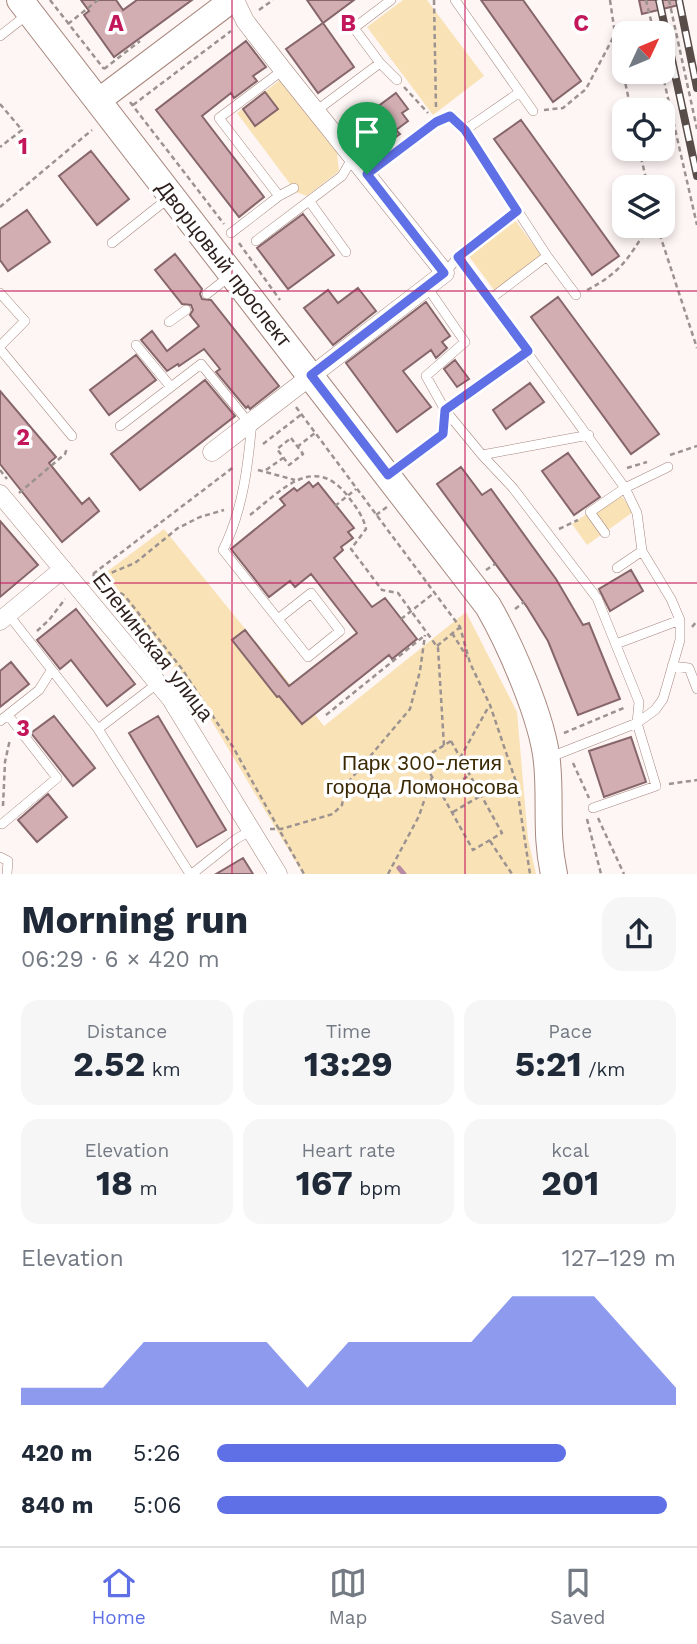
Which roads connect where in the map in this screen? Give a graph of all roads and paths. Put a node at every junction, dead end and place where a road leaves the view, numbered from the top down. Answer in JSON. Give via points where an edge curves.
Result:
{"nodes":[{"id":1,"x":98,"y":0,"type":"edge"},
{"id":2,"x":273,"y":0,"type":"edge"},
{"id":3,"x":391,"y":0,"type":"edge"},
{"id":4,"x":434,"y":0,"type":"edge"},
{"id":5,"x":455,"y":0,"type":"edge"},
{"id":6,"x":610,"y":0,"type":"edge"},
{"id":7,"x":646,"y":0,"type":"edge"},
{"id":8,"x":669,"y":0,"type":"edge"},
{"id":9,"x":24,"y":6,"type":"edge"},
{"id":10,"x":237,"y":7,"type":"edge"},
{"id":11,"x":613,"y":21,"type":"edge"},
{"id":12,"x":651,"y":21,"type":"edge"},
{"id":13,"x":68,"y":24,"type":"dead end"},
{"id":14,"x":0,"y":36,"type":"edge"},
{"id":15,"x":612,"y":40,"type":"edge"},
{"id":16,"x":380,"y":63,"type":"junction"},
{"id":17,"x":283,"y":70,"type":"junction"},
{"id":18,"x":397,"y":80,"type":"joint"},
{"id":19,"x":665,"y":84,"type":"edge"},
{"id":20,"x":520,"y":92,"type":"junction"},
{"id":21,"x":98,"y":101,"type":"junction"},
{"id":22,"x":0,"y":104,"type":"edge"},
{"id":23,"x":133,"y":105,"type":"dead end"},
{"id":24,"x":316,"y":111,"type":"junction"},
{"id":25,"x":533,"y":111,"type":"joint"},
{"id":26,"x":436,"y":122,"type":"junction"},
{"id":27,"x":697,"y":129,"type":"edge"},
{"id":28,"x":465,"y":130,"type":"junction"},
{"id":29,"x":89,"y":133,"type":"dead end"},
{"id":30,"x":0,"y":147,"type":"edge"},
{"id":31,"x":353,"y":157,"type":"junction"},
{"id":32,"x":367,"y":174,"type":"junction"},
{"id":33,"x":294,"y":188,"type":"dead end"},
{"id":34,"x":171,"y":196,"type":"junction"},
{"id":35,"x":279,"y":196,"type":"junction"},
{"id":36,"x":310,"y":202,"type":"junction"},
{"id":37,"x":0,"y":207,"type":"edge"},
{"id":38,"x":517,"y":211,"type":"junction"},
{"id":39,"x":697,"y":225,"type":"edge"},
{"id":40,"x":231,"y":233,"type":"dead end"},
{"id":41,"x":641,"y":238,"type":"edge"},
{"id":42,"x":661,"y":238,"type":"edge"},
{"id":43,"x":256,"y":241,"type":"dead end"},
{"id":44,"x":112,"y":243,"type":"dead end"},
{"id":45,"x":346,"y":251,"type":"dead end"},
{"id":46,"x":547,"y":256,"type":"junction"},
{"id":47,"x":458,"y":257,"type":"junction"},
{"id":48,"x":444,"y":273,"type":"junction"},
{"id":49,"x":232,"y":274,"type":"junction"},
{"id":50,"x":427,"y":286,"type":"junction"},
{"id":51,"x":0,"y":293,"type":"edge"},
{"id":52,"x":207,"y":294,"type":"dead end"},
{"id":53,"x":576,"y":295,"type":"joint"},
{"id":54,"x":489,"y":300,"type":"junction"},
{"id":55,"x":186,"y":310,"type":"dead end"},
{"id":56,"x":169,"y":322,"type":"dead end"},
{"id":57,"x":136,"y":345,"type":"dead end"},
{"id":58,"x":0,"y":347,"type":"edge"},
{"id":59,"x":697,"y":348,"type":"edge"},
{"id":60,"x":528,"y":351,"type":"junction"},
{"id":61,"x":311,"y":375,"type":"junction"},
{"id":62,"x":170,"y":387,"type":"junction"},
{"id":63,"x":297,"y":408,"type":"dead end"},
{"id":64,"x":445,"y":410,"type":"junction"},
{"id":65,"x":302,"y":414,"type":"junction"},
{"id":66,"x":251,"y":421,"type":"junction"},
{"id":67,"x":292,"y":421,"type":"dead end"},
{"id":68,"x":120,"y":426,"type":"dead end"},
{"id":69,"x":315,"y":433,"type":"junction"},
{"id":70,"x":589,"y":435,"type":"junction"},
{"id":71,"x":72,"y":436,"type":"joint"},
{"id":72,"x":297,"y":447,"type":"junction"},
{"id":73,"x":212,"y":452,"type":"dead end"},
{"id":74,"x":249,"y":455,"type":"junction"},
{"id":75,"x":482,"y":456,"type":"junction"},
{"id":76,"x":283,"y":458,"type":"junction"},
{"id":77,"x":668,"y":467,"type":"dead end"},
{"id":78,"x":265,"y":471,"type":"junction"},
{"id":79,"x":388,"y":475,"type":"junction"},
{"id":80,"x":219,"y":478,"type":"dead end"},
{"id":81,"x":295,"y":481,"type":"junction"},
{"id":82,"x":625,"y":488,"type":"junction"},
{"id":83,"x":356,"y":489,"type":"junction"},
{"id":84,"x":19,"y":493,"type":"dead end"},
{"id":85,"x":0,"y":494,"type":"edge"},
{"id":86,"x":347,"y":496,"type":"junction"},
{"id":87,"x":391,"y":504,"type":"dead end"},
{"id":88,"x":238,"y":506,"type":"junction"},
{"id":89,"x":335,"y":506,"type":"dead end"},
{"id":90,"x":376,"y":515,"type":"junction"},
{"id":91,"x":234,"y":528,"type":"junction"},
{"id":92,"x":605,"y":533,"type":"dead end"},
{"id":93,"x":642,"y":551,"type":"junction"},
{"id":94,"x":495,"y":564,"type":"dead end"},
{"id":95,"x":617,"y":568,"type":"dead end"},
{"id":96,"x":486,"y":570,"type":"dead end"},
{"id":97,"x":58,"y":573,"type":"junction"},
{"id":98,"x":96,"y":579,"type":"junction"},
{"id":99,"x":434,"y":593,"type":"junction"},
{"id":100,"x":524,"y":603,"type":"dead end"},
{"id":101,"x":515,"y":609,"type":"dead end"},
{"id":102,"x":412,"y":610,"type":"junction"},
{"id":103,"x":4,"y":617,"type":"edge"},
{"id":104,"x":278,"y":618,"type":"junction"},
{"id":105,"x":401,"y":619,"type":"dead end"},
{"id":106,"x":680,"y":620,"type":"junction"},
{"id":107,"x":460,"y":627,"type":"junction"},
{"id":108,"x":452,"y":633,"type":"junction"},
{"id":109,"x":427,"y":634,"type":"junction"},
{"id":110,"x":26,"y":640,"type":"junction"},
{"id":111,"x":616,"y":644,"type":"junction"},
{"id":112,"x":437,"y":646,"type":"junction"},
{"id":113,"x":470,"y":663,"type":"junction"},
{"id":114,"x":672,"y":666,"type":"junction"},
{"id":115,"x":51,"y":671,"type":"junction"},
{"id":116,"x":158,"y":683,"type":"junction"},
{"id":117,"x":697,"y":689,"type":"edge"},
{"id":118,"x":639,"y":702,"type":"junction"},
{"id":119,"x":490,"y":705,"type":"junction"},
{"id":120,"x":326,"y":715,"type":"dead end"},
{"id":121,"x":4,"y":718,"type":"edge"},
{"id":122,"x":637,"y":723,"type":"junction"},
{"id":123,"x":98,"y":729,"type":"junction"},
{"id":124,"x":561,"y":734,"type":"dead end"},
{"id":125,"x":444,"y":746,"type":"junction"},
{"id":126,"x":460,"y":758,"type":"junction"},
{"id":127,"x":547,"y":759,"type":"junction"},
{"id":128,"x":470,"y":775,"type":"junction"},
{"id":129,"x":432,"y":777,"type":"junction"},
{"id":130,"x":697,"y":780,"type":"edge"},
{"id":131,"x":656,"y":786,"type":"junction"},
{"id":132,"x":441,"y":792,"type":"junction"},
{"id":133,"x":482,"y":795,"type":"junction"},
{"id":134,"x":593,"y":808,"type":"joint"},
{"id":135,"x":453,"y":812,"type":"junction"},
{"id":136,"x":2,"y":824,"type":"joint"},
{"id":137,"x":281,"y":829,"type":"junction"},
{"id":138,"x":252,"y":830,"type":"junction"},
{"id":139,"x":490,"y":841,"type":"junction"},
{"id":140,"x":0,"y":857,"type":"edge"},
{"id":141,"x":7,"y":874,"type":"edge"},
{"id":142,"x":191,"y":874,"type":"edge"},
{"id":143,"x":278,"y":874,"type":"edge"},
{"id":144,"x":304,"y":874,"type":"edge"},
{"id":145,"x":388,"y":874,"type":"edge"},
{"id":146,"x":512,"y":874,"type":"edge"},
{"id":147,"x":530,"y":874,"type":"edge"},
{"id":148,"x":554,"y":874,"type":"edge"},
{"id":149,"x":624,"y":874,"type":"edge"}],
"edges":[{"from":1,"to":13,"type":"path"},
{"from":2,"to":10,"type":"path"},
{"from":3,"to":16,"type":"lane","via":[[354,28]]},
{"from":4,"to":26,"type":"path"},
{"from":5,"to":20,"type":"lane"},
{"from":6,"to":11,"type":"path"},
{"from":7,"to":12,"type":"path"},
{"from":8,"to":27,"type":"path"},
{"from":9,"to":14,"type":"lane"},
{"from":9,"to":21,"type":"main road","name":"Дворцовый проспект"},
{"from":10,"to":17,"type":"street"},
{"from":10,"to":21,"type":"street"},
{"from":10,"to":23,"type":"path"},
{"from":15,"to":25,"type":"path","via":[[586,89],[563,108]]},
{"from":16,"to":18,"type":"lane"},
{"from":16,"to":24,"type":"lane"},
{"from":17,"to":24,"type":"street"},
{"from":17,"to":35,"type":"lane","via":[[219,118]]},
{"from":18,"to":26,"type":"path"},
{"from":19,"to":39,"type":"path"},
{"from":20,"to":25,"type":"lane"},
{"from":20,"to":28,"type":"lane"},
{"from":21,"to":34,"type":"main road","name":"Дворцовый проспект"},
{"from":22,"to":30,"type":"path","via":[[22,130]]},
{"from":24,"to":31,"type":"street"},
{"from":26,"to":28,"type":"lane","via":[[450,116]]},
{"from":26,"to":32,"type":"lane"},
{"from":28,"to":38,"type":"lane"},
{"from":29,"to":37,"type":"path"},
{"from":31,"to":32,"type":"street"},
{"from":31,"to":36,"type":"lane","via":[[342,176]]},
{"from":32,"to":48,"type":"street"},
{"from":33,"to":35,"type":"lane"},
{"from":34,"to":44,"type":"lane"},
{"from":34,"to":49,"type":"main road","name":"Дворцовый проспект"},
{"from":35,"to":40,"type":"lane"},
{"from":36,"to":43,"type":"lane"},
{"from":36,"to":45,"type":"lane"},
{"from":38,"to":46,"type":"lane"},
{"from":38,"to":47,"type":"lane"},
{"from":41,"to":53,"type":"path","via":[[624,265]]},
{"from":42,"to":59,"type":"path"},
{"from":46,"to":53,"type":"lane"},
{"from":46,"to":54,"type":"lane"},
{"from":47,"to":48,"type":"lane"},
{"from":47,"to":54,"type":"lane"},
{"from":48,"to":50,"type":"street"},
{"from":49,"to":52,"type":"lane"},
{"from":49,"to":61,"type":"main road","name":"Дворцовый проспект"},
{"from":50,"to":61,"type":"street"},
{"from":50,"to":64,"type":"lane","via":[[466,342],[426,376]]},
{"from":51,"to":58,"type":"lane","via":[[25,321]]},
{"from":54,"to":60,"type":"lane"},
{"from":55,"to":56,"type":"lane"},
{"from":57,"to":62,"type":"lane"},
{"from":58,"to":71,"type":"lane"},
{"from":60,"to":64,"type":"lane"},
{"from":60,"to":70,"type":"lane"},
{"from":61,"to":66,"type":"street"},
{"from":61,"to":79,"type":"main road","name":"Дворцовый проспект"},
{"from":62,"to":66,"type":"lane","via":[[201,363]]},
{"from":62,"to":68,"type":"lane"},
{"from":63,"to":65,"type":"path"},
{"from":64,"to":75,"type":"lane"},
{"from":64,"to":79,"type":"lane","via":[[443,434]]},
{"from":65,"to":67,"type":"path"},
{"from":65,"to":69,"type":"path"},
{"from":66,"to":73,"type":"street"},
{"from":66,"to":74,"type":"lane"},
{"from":69,"to":72,"type":"path"},
{"from":69,"to":83,"type":"path"},
{"from":70,"to":75,"type":"lane"},
{"from":70,"to":82,"type":"lane"},
{"from":71,"to":84,"type":"path","via":[[65,454]]},
{"from":72,"to":76,"type":"path","via":[[303,454],[289,466]]},
{"from":72,"to":76,"type":"path","via":[[291,438],[276,449]]},
{"from":74,"to":78,"type":"path","via":[[253,470]]},
{"from":74,"to":88,"type":"lane"},
{"from":75,"to":111,"type":"lane","via":[[588,584]]},
{"from":76,"to":78,"type":"path"},
{"from":77,"to":82,"type":"lane"},
{"from":78,"to":81,"type":"path"},
{"from":79,"to":127,"type":"main road","name":"Дворцовый проспект","via":[[488,606],[505,638]]},
{"from":80,"to":98,"type":"path","via":[[93,574]]},
{"from":81,"to":86,"type":"path","via":[[312,475],[334,481]]},
{"from":81,"to":91,"type":"path"},
{"from":82,"to":92,"type":"lane","via":[[590,512]]},
{"from":82,"to":93,"type":"lane","via":[[637,513]]},
{"from":83,"to":86,"type":"path"},
{"from":83,"to":90,"type":"path"},
{"from":85,"to":97,"type":"street","name":"Еленинская улица"},
{"from":86,"to":89,"type":"path"},
{"from":86,"to":102,"type":"path","via":[[366,529],[351,549],[382,590],[398,593]]},
{"from":87,"to":90,"type":"path"},
{"from":88,"to":91,"type":"lane"},
{"from":88,"to":98,"type":"path","via":[[178,528],[135,563]]},
{"from":90,"to":99,"type":"path"},
{"from":91,"to":104,"type":"lane","via":[[223,550]]},
{"from":93,"to":95,"type":"lane"},
{"from":93,"to":106,"type":"lane"},
{"from":94,"to":96,"type":"path"},
{"from":97,"to":103,"type":"street"},
{"from":97,"to":110,"type":"path","via":[[69,592],[49,620]]},
{"from":97,"to":116,"type":"street","name":"Еленинская улица"},
{"from":98,"to":137,"type":"path","via":[[125,596],[151,626],[233,747]]},
{"from":99,"to":102,"type":"path"},
{"from":99,"to":107,"type":"path"},
{"from":100,"to":101,"type":"path"},
{"from":102,"to":105,"type":"path"},
{"from":102,"to":109,"type":"path"},
{"from":103,"to":110,"type":"lane"},
{"from":104,"to":104,"type":"lane","via":[[308,657],[340,631],[311,593]]},
{"from":106,"to":111,"type":"lane"},
{"from":106,"to":114,"type":"lane"},
{"from":107,"to":108,"type":"path"},
{"from":107,"to":113,"type":"path"},
{"from":108,"to":112,"type":"path"},
{"from":108,"to":113,"type":"path"},
{"from":109,"to":112,"type":"path"},
{"from":109,"to":120,"type":"path"},
{"from":109,"to":137,"type":"path","via":[[410,709],[345,786],[342,805],[333,814]]},
{"from":110,"to":115,"type":"lane"},
{"from":111,"to":118,"type":"lane"},
{"from":112,"to":125,"type":"path"},
{"from":113,"to":119,"type":"path"},
{"from":114,"to":117,"type":"lane","via":[[690,668]]},
{"from":114,"to":122,"type":"lane","via":[[663,699]]},
{"from":115,"to":121,"type":"lane","via":[[39,690]]},
{"from":115,"to":123,"type":"lane"},
{"from":116,"to":123,"type":"lane"},
{"from":116,"to":138,"type":"street","name":"Еленинская улица"},
{"from":118,"to":122,"type":"lane"},
{"from":118,"to":124,"type":"path"},
{"from":119,"to":126,"type":"path"},
{"from":119,"to":147,"type":"path","via":[[516,782]]},
{"from":121,"to":136,"type":"path","via":[[11,734]]},
{"from":121,"to":136,"type":"lane","via":[[57,778]]},
{"from":122,"to":127,"type":"lane"},
{"from":122,"to":131,"type":"lane"},
{"from":123,"to":142,"type":"lane"},
{"from":125,"to":126,"type":"path","via":[[451,741]]},
{"from":125,"to":129,"type":"path","via":[[422,759]]},
{"from":126,"to":128,"type":"path"},
{"from":127,"to":148,"type":"main road","name":"Дворцовый проспект","via":[[547,824]]},
{"from":128,"to":132,"type":"path"},
{"from":128,"to":133,"type":"path"},
{"from":129,"to":132,"type":"path"},
{"from":129,"to":145,"type":"path","via":[[419,816]]},
{"from":130,"to":131,"type":"path"},
{"from":131,"to":134,"type":"lane"},
{"from":132,"to":135,"type":"path"},
{"from":133,"to":135,"type":"path"},
{"from":133,"to":139,"type":"path","via":[[502,833]]},
{"from":134,"to":149,"type":"path"},
{"from":135,"to":139,"type":"path","via":[[473,850]]},
{"from":137,"to":138,"type":"path"},
{"from":137,"to":144,"type":"path"},
{"from":138,"to":142,"type":"lane"},
{"from":138,"to":143,"type":"street","name":"Еленинская улица"},
{"from":139,"to":146,"type":"path"},
{"from":140,"to":141,"type":"lane","via":[[8,861]]}]}
